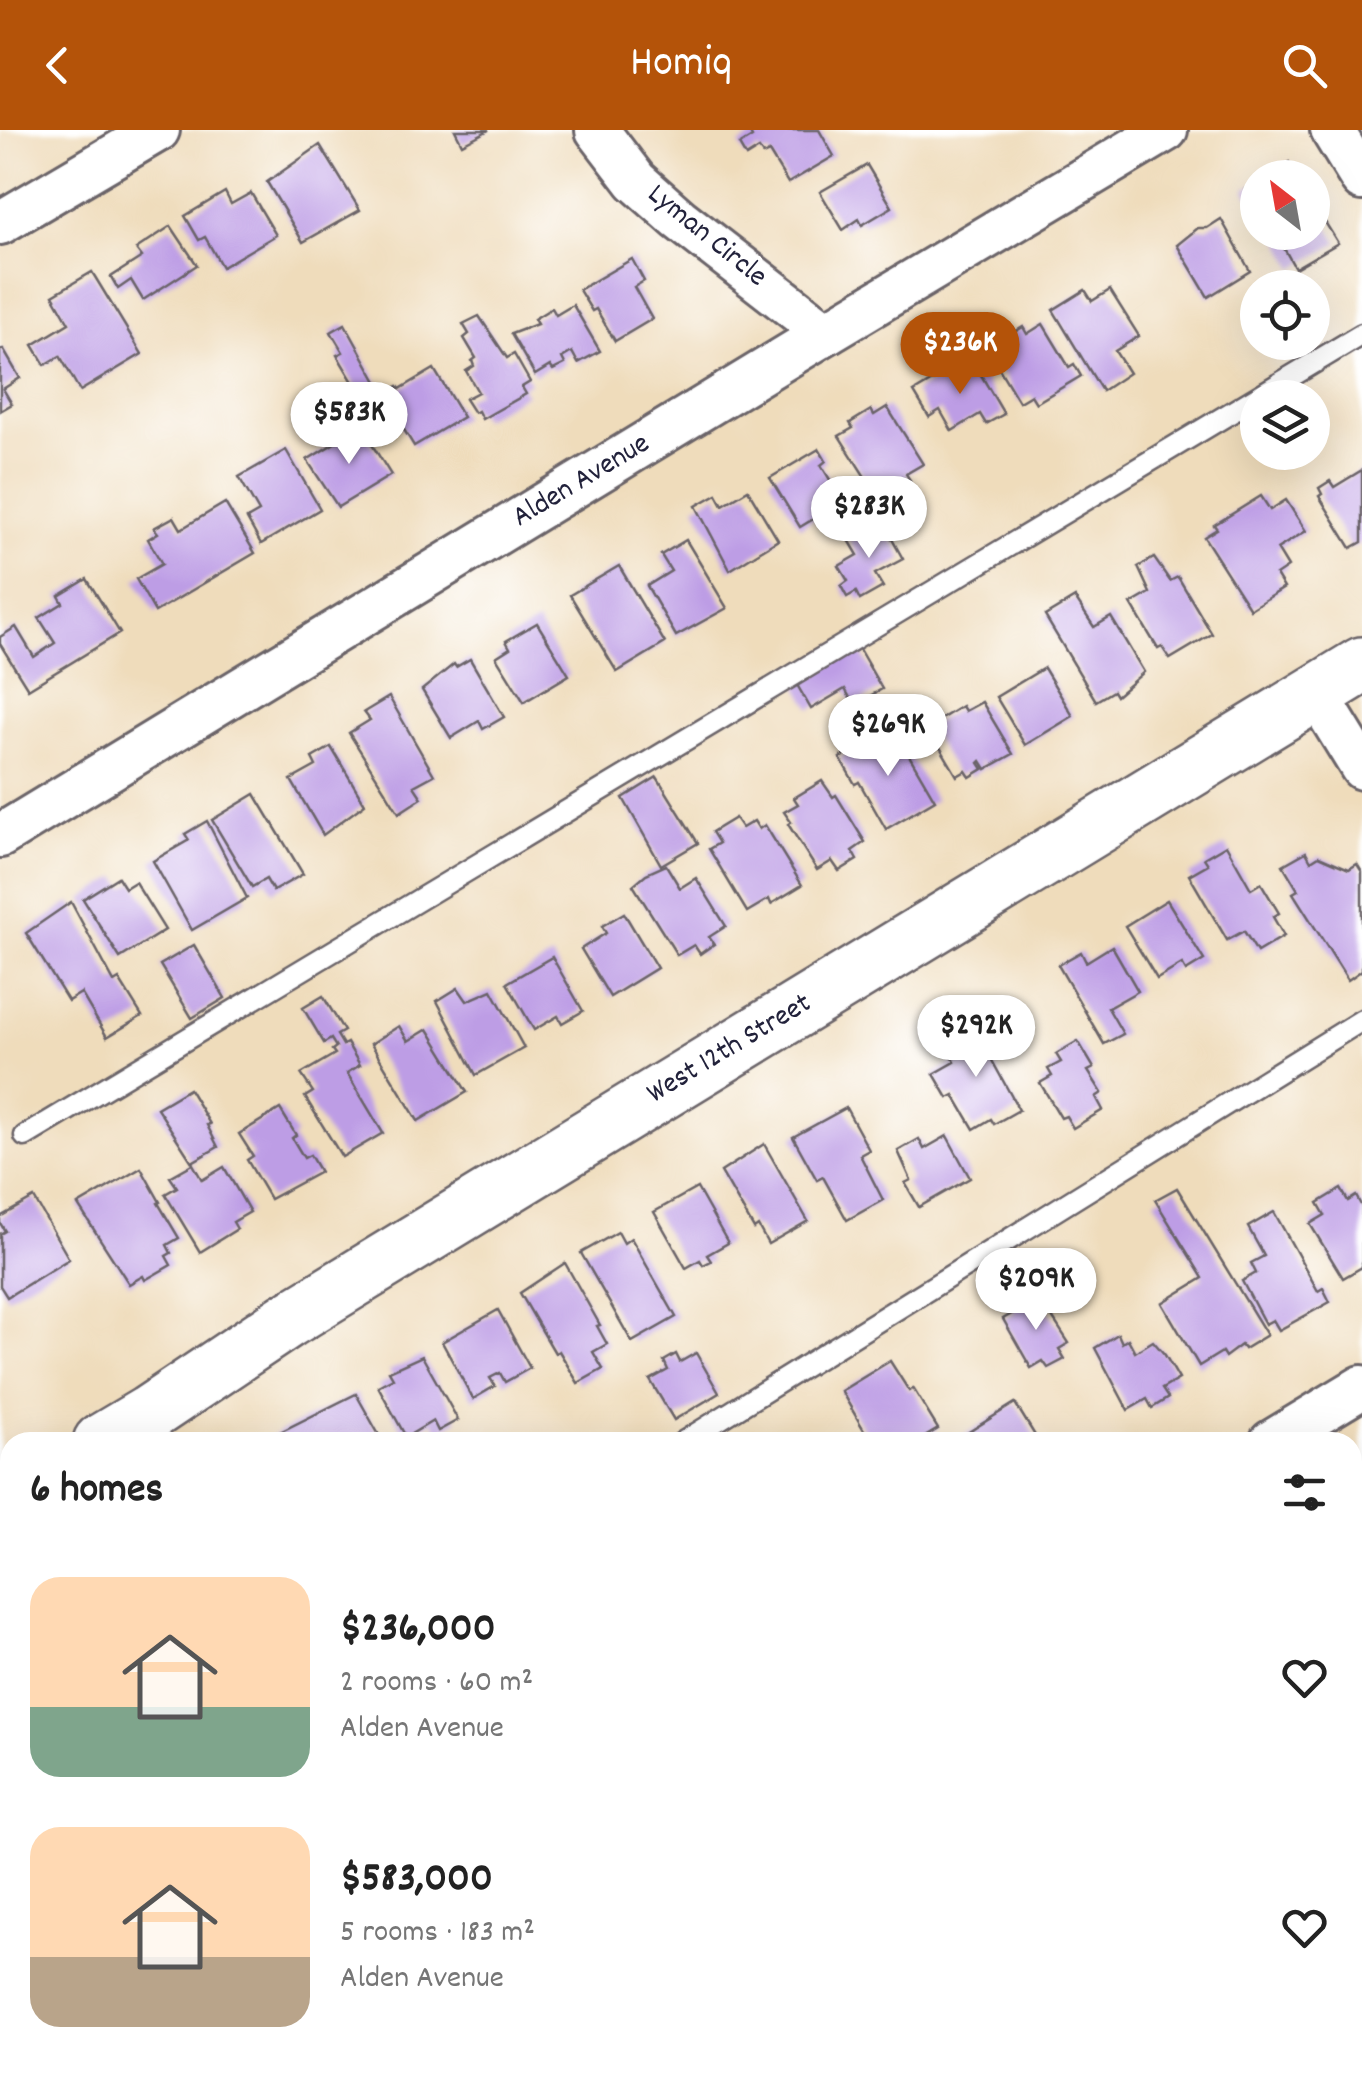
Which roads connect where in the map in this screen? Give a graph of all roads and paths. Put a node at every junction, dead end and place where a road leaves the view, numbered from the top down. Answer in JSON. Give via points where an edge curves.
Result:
{"nodes":[{"id":1,"x":158,"y":130,"type":"edge"},
{"id":2,"x":597,"y":130,"type":"edge"},
{"id":3,"x":1166,"y":130,"type":"edge"},
{"id":4,"x":1332,"y":130,"type":"edge"},
{"id":5,"x":1362,"y":179,"type":"edge"},
{"id":6,"x":0,"y":223,"type":"edge"},
{"id":7,"x":826,"y":333,"type":"junction"},
{"id":8,"x":1362,"y":334,"type":"edge"},
{"id":9,"x":1362,"y":665,"type":"edge"},
{"id":10,"x":1316,"y":692,"type":"junction"},
{"id":11,"x":1362,"y":768,"type":"edge"},
{"id":12,"x":0,"y":836,"type":"edge"},
{"id":13,"x":1362,"y":1020,"type":"edge"},
{"id":14,"x":26,"y":1136,"type":"dead end"},
{"id":15,"x":1362,"y":1388,"type":"edge"},
{"id":16,"x":118,"y":1432,"type":"edge"},
{"id":17,"x":699,"y":1432,"type":"edge"},
{"id":18,"x":1288,"y":1432,"type":"edge"}],
"edges":[{"from":1,"to":6,"type":"street"},
{"from":2,"to":7,"type":"street","name":"Lyman Circle","via":[[636,181]]},
{"from":3,"to":7,"type":"street","name":"Alden Avenue"},
{"from":4,"to":5,"type":"street"},
{"from":7,"to":12,"type":"street","name":"Alden Avenue"},
{"from":8,"to":14,"type":"lane"},
{"from":9,"to":10,"type":"street","name":"West 12th Street"},
{"from":10,"to":11,"type":"street"},
{"from":10,"to":16,"type":"street","name":"West 12th Street","via":[[288,1320]]},
{"from":13,"to":17,"type":"lane"},
{"from":15,"to":18,"type":"street"}]}
